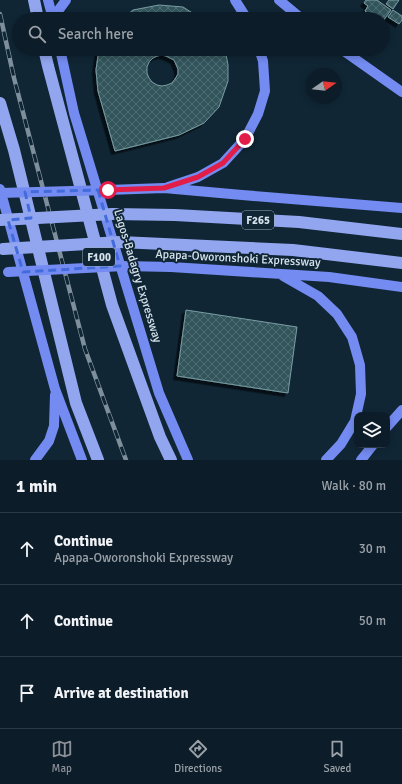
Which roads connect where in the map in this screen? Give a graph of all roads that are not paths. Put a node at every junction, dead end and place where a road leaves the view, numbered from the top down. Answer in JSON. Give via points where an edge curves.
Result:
{"nodes":[{"id":1,"x":34,"y":0,"type":"edge"},
{"id":2,"x":48,"y":0,"type":"edge"},
{"id":3,"x":66,"y":0,"type":"edge"},
{"id":4,"x":235,"y":0,"type":"edge"},
{"id":5,"x":279,"y":0,"type":"edge"},
{"id":6,"x":37,"y":12,"type":"edge"},
{"id":7,"x":52,"y":12,"type":"edge"},
{"id":8,"x":58,"y":12,"type":"edge"},
{"id":9,"x":243,"y":12,"type":"edge"},
{"id":10,"x":294,"y":12,"type":"edge"},
{"id":11,"x":46,"y":56,"type":"edge"},
{"id":12,"x":62,"y":56,"type":"edge"},
{"id":13,"x":261,"y":56,"type":"edge"},
{"id":14,"x":351,"y":56,"type":"edge"},
{"id":15,"x":402,"y":92,"type":"edge"},
{"id":16,"x":0,"y":103,"type":"edge"},
{"id":17,"x":164,"y":188,"type":"junction"},
{"id":18,"x":0,"y":189,"type":"edge"},
{"id":19,"x":0,"y":193,"type":"edge"},
{"id":20,"x":402,"y":208,"type":"edge"},
{"id":21,"x":0,"y":220,"type":"edge"},
{"id":22,"x":402,"y":234,"type":"edge"},
{"id":23,"x":2,"y":249,"type":"edge"},
{"id":24,"x":402,"y":263,"type":"edge"},
{"id":25,"x":4,"y":273,"type":"edge"},
{"id":26,"x":279,"y":274,"type":"junction"},
{"id":27,"x":402,"y":287,"type":"edge"},
{"id":28,"x":55,"y":388,"type":"junction"},
{"id":29,"x":402,"y":410,"type":"edge"},
{"id":30,"x":390,"y":424,"type":"edge"},
{"id":31,"x":371,"y":448,"type":"edge"},
{"id":32,"x":35,"y":460,"type":"edge"},
{"id":33,"x":82,"y":460,"type":"edge"},
{"id":34,"x":98,"y":460,"type":"edge"},
{"id":35,"x":171,"y":460,"type":"edge"},
{"id":36,"x":188,"y":460,"type":"edge"},
{"id":37,"x":326,"y":460,"type":"edge"},
{"id":38,"x":361,"y":460,"type":"edge"}],
"edges":[{"from":1,"to":6,"type":"highway"},
{"from":2,"to":7,"type":"main road"},
{"from":3,"to":8,"type":"main road"},
{"from":4,"to":9,"type":"main road"},
{"from":5,"to":10,"type":"main road"},
{"from":11,"to":35,"type":"highway","number":"F100","via":[[112,305],[160,437]]},
{"from":12,"to":36,"type":"main road","name":"Lagos-Badagry Expressway","via":[[74,113],[159,393]]},
{"from":13,"to":17,"type":"main road","via":[[265,91],[258,114],[245,139],[223,163],[198,177]]},
{"from":14,"to":15,"type":"main road"},
{"from":16,"to":34,"type":"highway","via":[[14,150],[76,403]]},
{"from":17,"to":19,"type":"main road","bridge":true},
{"from":17,"to":20,"type":"main road"},
{"from":18,"to":28,"type":"main road"},
{"from":21,"to":22,"type":"highway","number":"F265","bridge":true,"via":[[113,214],[175,215],[298,222]]},
{"from":23,"to":24,"type":"highway","name":"Apapa-Oworonshoki Expressway","bridge":true,"via":[[120,242],[293,250]]},
{"from":25,"to":26,"type":"main road","name":"Apapa-Oworonshoki Expressway","bridge":true,"via":[[124,266]]},
{"from":26,"to":27,"type":"main road","name":"Apapa-Oworonshoki Expressway","via":[[329,277]]},
{"from":26,"to":37,"type":"main road","via":[[318,296],[337,314],[352,337],[360,365],[361,394],[355,421],[341,444]]},
{"from":28,"to":32,"type":"main road","via":[[54,426],[49,441]]},
{"from":28,"to":33,"type":"main road"},
{"from":29,"to":30,"type":"main road"},
{"from":31,"to":38,"type":"main road"}]}
